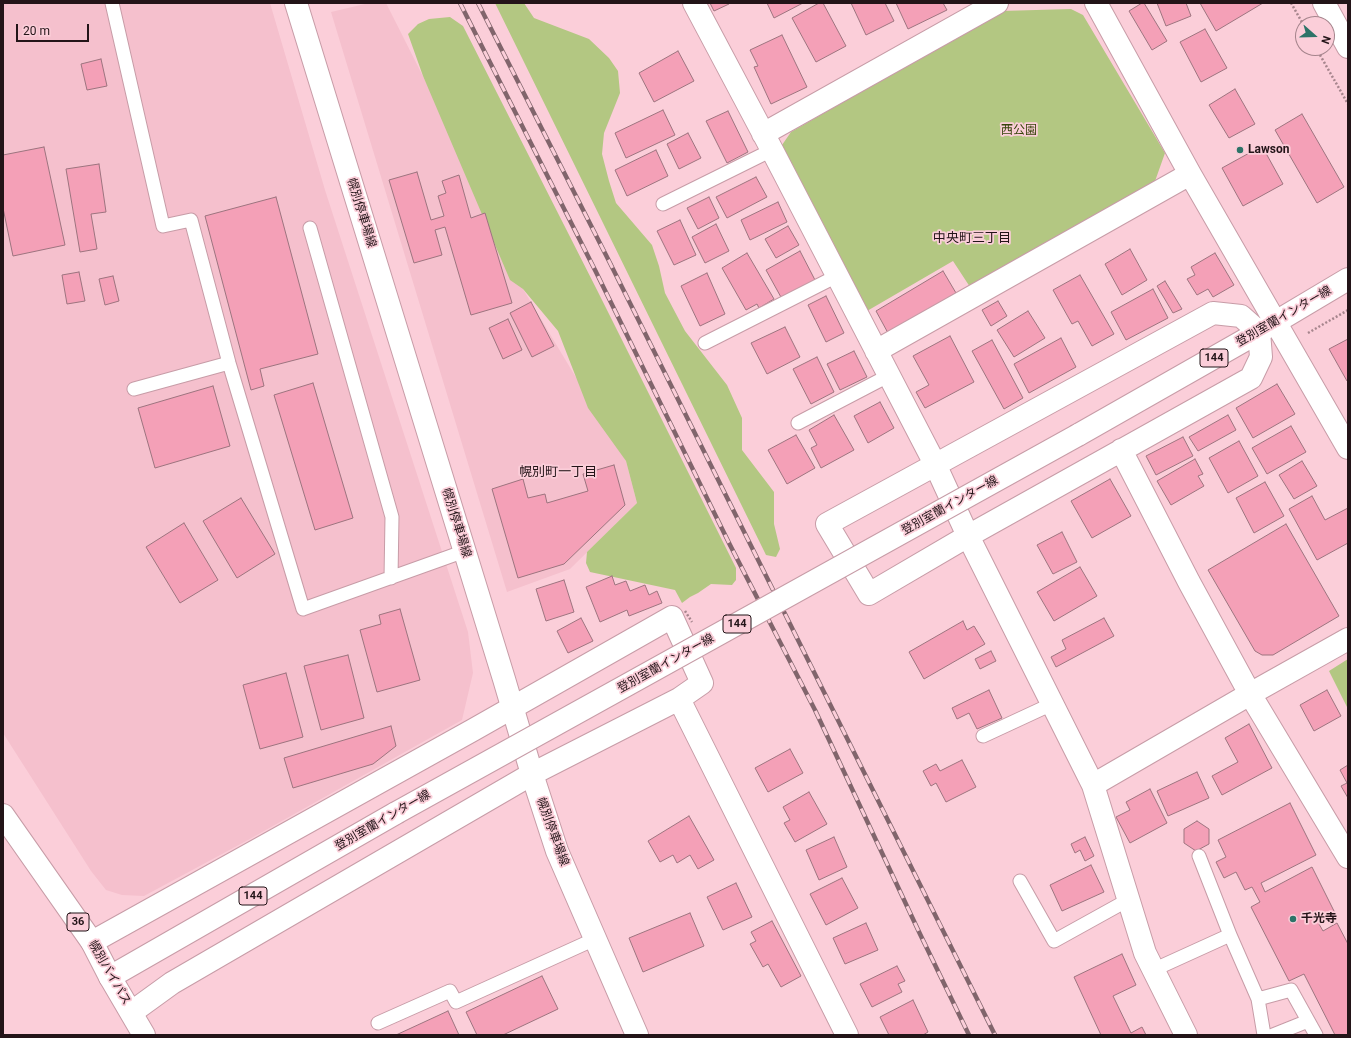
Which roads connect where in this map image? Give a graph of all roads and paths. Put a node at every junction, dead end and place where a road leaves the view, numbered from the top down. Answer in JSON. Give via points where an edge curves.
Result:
{"nodes":[{"id":1,"x":112,"y":3,"type":"edge"},
{"id":2,"x":296,"y":3,"type":"edge"},
{"id":3,"x":694,"y":3,"type":"edge"},
{"id":4,"x":997,"y":3,"type":"edge"},
{"id":5,"x":1096,"y":3,"type":"edge"},
{"id":6,"x":1291,"y":3,"type":"edge"},
{"id":7,"x":1324,"y":3,"type":"edge"},
{"id":8,"x":1298,"y":16,"type":"edge"},
{"id":9,"x":1347,"y":43,"type":"edge"},
{"id":10,"x":1321,"y":56,"type":"edge"},
{"id":11,"x":1348,"y":104,"type":"edge"},
{"id":12,"x":768,"y":142,"type":"junction"},
{"id":13,"x":1190,"y":174,"type":"junction"},
{"id":14,"x":663,"y":204,"type":"dead end"},
{"id":15,"x":310,"y":228,"type":"dead end"},
{"id":16,"x":837,"y":276,"type":"junction"},
{"id":17,"x":1348,"y":280,"type":"edge"},
{"id":18,"x":1267,"y":327,"type":"junction"},
{"id":19,"x":705,"y":343,"type":"dead end"},
{"id":20,"x":876,"y":351,"type":"junction"},
{"id":21,"x":229,"y":363,"type":"junction"},
{"id":22,"x":888,"y":376,"type":"junction"},
{"id":23,"x":134,"y":389,"type":"dead end"},
{"id":24,"x":798,"y":423,"type":"dead end"},
{"id":25,"x":1348,"y":448,"type":"edge"},
{"id":26,"x":1121,"y":450,"type":"junction"},
{"id":27,"x":935,"y":464,"type":"junction"},
{"id":28,"x":968,"y":536,"type":"junction"},
{"id":29,"x":465,"y":551,"type":"junction"},
{"id":30,"x":391,"y":578,"type":"junction"},
{"id":31,"x":685,"y":610,"type":"dead end"},
{"id":32,"x":693,"y":624,"type":"dead end"},
{"id":33,"x":1348,"y":639,"type":"edge"},
{"id":34,"x":1250,"y":694,"type":"junction"},
{"id":35,"x":679,"y":699,"type":"junction"},
{"id":36,"x":1052,"y":704,"type":"junction"},
{"id":37,"x":512,"y":708,"type":"junction"},
{"id":38,"x":983,"y":736,"type":"dead end"},
{"id":39,"x":532,"y":774,"type":"junction"},
{"id":40,"x":1093,"y":785,"type":"junction"},
{"id":41,"x":3,"y":815,"type":"edge"},
{"id":42,"x":1200,"y":856,"type":"dead end"},
{"id":43,"x":1348,"y":857,"type":"edge"},
{"id":44,"x":1020,"y":882,"type":"dead end"},
{"id":45,"x":1128,"y":900,"type":"junction"},
{"id":46,"x":1230,"y":935,"type":"junction"},
{"id":47,"x":595,"y":939,"type":"junction"},
{"id":48,"x":92,"y":942,"type":"junction"},
{"id":49,"x":1153,"y":970,"type":"junction"},
{"id":50,"x":110,"y":977,"type":"junction"},
{"id":51,"x":1258,"y":999,"type":"junction"},
{"id":52,"x":132,"y":1012,"type":"junction"},
{"id":53,"x":1308,"y":1021,"type":"junction"},
{"id":54,"x":378,"y":1023,"type":"dead end"},
{"id":55,"x":144,"y":1035,"type":"edge"},
{"id":56,"x":637,"y":1035,"type":"edge"},
{"id":57,"x":847,"y":1035,"type":"edge"},
{"id":58,"x":1186,"y":1035,"type":"edge"},
{"id":59,"x":1264,"y":1035,"type":"edge"},
{"id":60,"x":1273,"y":1035,"type":"edge"},
{"id":61,"x":1316,"y":1035,"type":"edge"}],
"edges":[{"from":1,"to":21,"type":"lane","via":[[163,226],[191,220]]},
{"from":2,"to":29,"type":"main road","name":"幌別停車場線"},
{"from":3,"to":12,"type":"main road"},
{"from":4,"to":12,"type":"main road"},
{"from":5,"to":13,"type":"main road"},
{"from":6,"to":8,"type":"path"},
{"from":7,"to":9,"type":"main road"},
{"from":10,"to":11,"type":"path"},
{"from":12,"to":14,"type":"lane"},
{"from":12,"to":16,"type":"main road"},
{"from":13,"to":18,"type":"main road"},
{"from":13,"to":20,"type":"main road"},
{"from":15,"to":30,"type":"lane","via":[[392,517]]},
{"from":16,"to":19,"type":"lane"},
{"from":16,"to":20,"type":"main road"},
{"from":17,"to":18,"type":"main road","name":"登別室蘭インター線","number":"144"},
{"from":18,"to":25,"type":"main road"},
{"from":18,"to":26,"type":"main road","via":[[1261,357],[1251,378]]},
{"from":18,"to":27,"type":"main road","via":[[1242,316],[1213,313]]},
{"from":18,"to":50,"type":"main road","name":"登別室蘭インター線","number":"144","bridge":true,"via":[[1078,435],[396,814]]},
{"from":20,"to":22,"type":"main road"},
{"from":21,"to":23,"type":"lane"},
{"from":21,"to":30,"type":"lane","via":[[303,608]]},
{"from":22,"to":24,"type":"lane"},
{"from":22,"to":27,"type":"main road"},
{"from":26,"to":28,"type":"main road"},
{"from":26,"to":34,"type":"main road"},
{"from":27,"to":28,"type":"main road"},
{"from":27,"to":28,"type":"main road","via":[[827,524],[869,594]]},
{"from":28,"to":36,"type":"main road"},
{"from":29,"to":30,"type":"lane"},
{"from":29,"to":37,"type":"main road","name":"幌別停車場線"},
{"from":31,"to":32,"type":"path","bridge":true},
{"from":33,"to":34,"type":"main road"},
{"from":34,"to":40,"type":"main road"},
{"from":34,"to":43,"type":"main road"},
{"from":35,"to":37,"type":"main road","via":[[702,683],[672,617]]},
{"from":35,"to":39,"type":"main road"},
{"from":35,"to":57,"type":"main road"},
{"from":36,"to":38,"type":"lane"},
{"from":36,"to":40,"type":"main road"},
{"from":37,"to":39,"type":"main road","name":"幌別停車場線"},
{"from":37,"to":48,"type":"main road"},
{"from":39,"to":47,"type":"main road","name":"幌別停車場線","via":[[557,851]]},
{"from":39,"to":52,"type":"main road","via":[[172,983]]},
{"from":40,"to":45,"type":"main road"},
{"from":41,"to":48,"type":"main road","name":"幌別バイパス","number":"36"},
{"from":42,"to":46,"type":"lane"},
{"from":44,"to":45,"type":"lane","via":[[1054,941]]},
{"from":45,"to":49,"type":"main road"},
{"from":46,"to":49,"type":"lane"},
{"from":46,"to":51,"type":"lane"},
{"from":47,"to":54,"type":"lane","via":[[456,1002],[450,991]]},
{"from":47,"to":56,"type":"main road","name":"幌別停車場線"},
{"from":48,"to":50,"type":"main road","name":"幌別バイパス","number":"36"},
{"from":49,"to":58,"type":"main road"},
{"from":50,"to":52,"type":"main road","name":"幌別バイパス","number":"36"},
{"from":51,"to":53,"type":"lane","via":[[1291,990]]},
{"from":51,"to":59,"type":"lane"},
{"from":52,"to":55,"type":"main road","name":"幌別バイパス","number":"36"},
{"from":53,"to":60,"type":"lane"},
{"from":53,"to":61,"type":"lane"}]}
